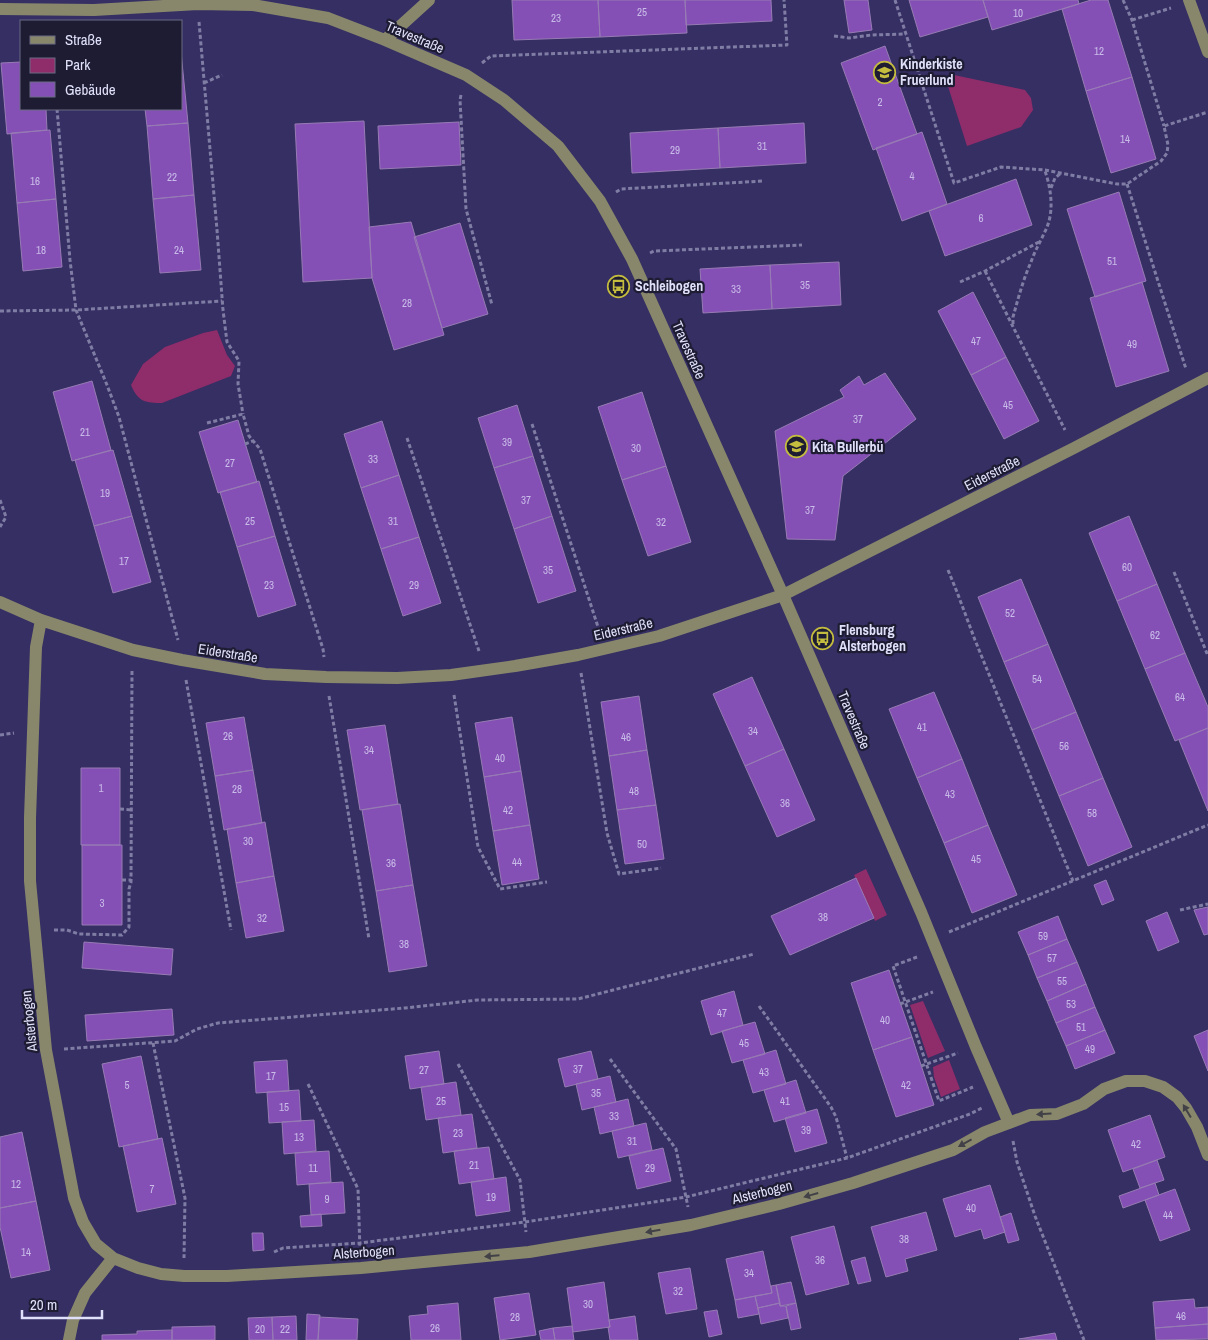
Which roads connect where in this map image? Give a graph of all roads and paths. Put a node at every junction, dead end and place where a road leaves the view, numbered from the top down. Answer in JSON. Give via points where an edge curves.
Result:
{"nodes":[{"id":1,"x":429,"y":0,"type":"edge"},
{"id":2,"x":784,"y":0,"type":"edge"},
{"id":3,"x":895,"y":0,"type":"edge"},
{"id":4,"x":1124,"y":0,"type":"edge"},
{"id":5,"x":1190,"y":1,"type":"edge"},
{"id":6,"x":198,"y":4,"type":"junction"},
{"id":7,"x":0,"y":9,"type":"edge"},
{"id":8,"x":1132,"y":20,"type":"junction"},
{"id":9,"x":906,"y":34,"type":"junction"},
{"id":10,"x":834,"y":36,"type":"dead end"},
{"id":11,"x":385,"y":40,"type":"junction"},
{"id":12,"x":1208,"y":52,"type":"edge"},
{"id":13,"x":222,"y":75,"type":"dead end"},
{"id":14,"x":466,"y":75,"type":"junction"},
{"id":15,"x":204,"y":83,"type":"junction"},
{"id":16,"x":57,"y":110,"type":"edge"},
{"id":17,"x":1208,"y":112,"type":"edge"},
{"id":18,"x":1164,"y":126,"type":"junction"},
{"id":19,"x":1045,"y":170,"type":"junction"},
{"id":20,"x":1061,"y":173,"type":"junction"},
{"id":21,"x":764,"y":181,"type":"dead end"},
{"id":22,"x":1127,"y":184,"type":"junction"},
{"id":23,"x":1050,"y":190,"type":"junction"},
{"id":24,"x":600,"y":201,"type":"junction"},
{"id":25,"x":1040,"y":242,"type":"junction"},
{"id":26,"x":802,"y":245,"type":"dead end"},
{"id":27,"x":632,"y":259,"type":"junction"},
{"id":28,"x":985,"y":272,"type":"junction"},
{"id":29,"x":960,"y":282,"type":"dead end"},
{"id":30,"x":222,"y":301,"type":"junction"},
{"id":31,"x":492,"y":305,"type":"dead end"},
{"id":32,"x":76,"y":310,"type":"junction"},
{"id":33,"x":0,"y":311,"type":"edge"},
{"id":34,"x":1013,"y":326,"type":"junction"},
{"id":35,"x":1208,"y":378,"type":"edge"},
{"id":36,"x":1192,"y":387,"type":"junction"},
{"id":37,"x":243,"y":414,"type":"junction"},
{"id":38,"x":206,"y":423,"type":"dead end"},
{"id":39,"x":532,"y":424,"type":"dead end"},
{"id":40,"x":407,"y":438,"type":"dead end"},
{"id":41,"x":253,"y":441,"type":"junction"},
{"id":42,"x":245,"y":444,"type":"dead end"},
{"id":43,"x":1074,"y":448,"type":"junction"},
{"id":44,"x":0,"y":500,"type":"edge"},
{"id":45,"x":0,"y":527,"type":"edge"},
{"id":46,"x":948,"y":570,"type":"dead end"},
{"id":47,"x":1174,"y":572,"type":"dead end"},
{"id":48,"x":783,"y":595,"type":"junction"},
{"id":49,"x":0,"y":602,"type":"edge"},
{"id":50,"x":41,"y":620,"type":"junction"},
{"id":51,"x":605,"y":649,"type":"junction"},
{"id":52,"x":132,"y":650,"type":"junction"},
{"id":53,"x":578,"y":655,"type":"junction"},
{"id":54,"x":1208,"y":656,"type":"edge"},
{"id":55,"x":182,"y":660,"type":"junction"},
{"id":56,"x":485,"y":670,"type":"junction"},
{"id":57,"x":451,"y":675,"type":"junction"},
{"id":58,"x":326,"y":677,"type":"junction"},
{"id":59,"x":120,"y":809,"type":"dead end"},
{"id":60,"x":132,"y":810,"type":"junction"},
{"id":61,"x":1208,"y":825,"type":"edge"},
{"id":62,"x":661,"y":868,"type":"dead end"},
{"id":63,"x":122,"y":880,"type":"dead end"},
{"id":64,"x":132,"y":880,"type":"junction"},
{"id":65,"x":1073,"y":881,"type":"junction"},
{"id":66,"x":547,"y":882,"type":"dead end"},
{"id":67,"x":1208,"y":904,"type":"edge"},
{"id":68,"x":1180,"y":910,"type":"dead end"},
{"id":69,"x":34,"y":930,"type":"junction"},
{"id":70,"x":231,"y":930,"type":"dead end"},
{"id":71,"x":368,"y":939,"type":"dead end"},
{"id":72,"x":934,"y":944,"type":"junction"},
{"id":73,"x":754,"y":954,"type":"dead end"},
{"id":74,"x":951,"y":984,"type":"junction"},
{"id":75,"x":905,"y":1002,"type":"junction"},
{"id":76,"x":900,"y":1004,"type":"dead end"},
{"id":77,"x":759,"y":1006,"type":"dead end"},
{"id":78,"x":153,"y":1042,"type":"junction"},
{"id":79,"x":976,"y":1047,"type":"junction"},
{"id":80,"x":46,"y":1050,"type":"junction"},
{"id":81,"x":610,"y":1059,"type":"dead end"},
{"id":82,"x":458,"y":1064,"type":"dead end"},
{"id":83,"x":926,"y":1064,"type":"junction"},
{"id":84,"x":921,"y":1066,"type":"dead end"},
{"id":85,"x":991,"y":1080,"type":"junction"},
{"id":86,"x":308,"y":1084,"type":"dead end"},
{"id":87,"x":1000,"y":1100,"type":"junction"},
{"id":88,"x":1009,"y":1123,"type":"junction"},
{"id":89,"x":1208,"y":1155,"type":"edge"},
{"id":90,"x":846,"y":1158,"type":"junction"},
{"id":91,"x":853,"y":1183,"type":"junction"},
{"id":92,"x":686,"y":1197,"type":"junction"},
{"id":93,"x":525,"y":1222,"type":"junction"},
{"id":94,"x":691,"y":1225,"type":"junction"},
{"id":95,"x":360,"y":1243,"type":"junction"},
{"id":96,"x":529,"y":1252,"type":"junction"},
{"id":97,"x":270,"y":1255,"type":"dead end"},
{"id":98,"x":113,"y":1258,"type":"junction"},
{"id":99,"x":361,"y":1268,"type":"junction"},
{"id":100,"x":184,"y":1276,"type":"junction"},
{"id":101,"x":68,"y":1340,"type":"edge"},
{"id":102,"x":1084,"y":1340,"type":"edge"}],
"edges":[{"from":1,"to":11,"type":"street"},
{"from":2,"to":14,"type":"path","via":[[787,45],[490,56]]},
{"from":3,"to":9,"type":"path"},
{"from":4,"to":8,"type":"path"},
{"from":5,"to":8,"type":"path"},
{"from":5,"to":12,"type":"street"},
{"from":6,"to":7,"type":"street","name":"Travestraße","via":[[94,10]]},
{"from":6,"to":11,"type":"street","name":"Travestraße","via":[[253,5],[328,18]]},
{"from":6,"to":15,"type":"path"},
{"from":8,"to":18,"type":"path"},
{"from":9,"to":10,"type":"path"},
{"from":9,"to":19,"type":"path","via":[[954,183],[1001,167]]},
{"from":11,"to":14,"type":"street","name":"Travestraße"},
{"from":13,"to":15,"type":"path"},
{"from":14,"to":24,"type":"street","name":"Travestraße","via":[[504,100],[558,146]]},
{"from":14,"to":31,"type":"path","via":[[460,100],[466,209]]},
{"from":15,"to":30,"type":"path"},
{"from":16,"to":32,"type":"path"},
{"from":17,"to":18,"type":"path"},
{"from":18,"to":22,"type":"path","via":[[1167,153],[1161,161]]},
{"from":19,"to":20,"type":"path"},
{"from":19,"to":23,"type":"path"},
{"from":20,"to":22,"type":"path"},
{"from":20,"to":23,"type":"path"},
{"from":21,"to":24,"type":"path","via":[[621,189]]},
{"from":22,"to":36,"type":"path"},
{"from":23,"to":25,"type":"path","via":[[1051,208]]},
{"from":24,"to":27,"type":"street","name":"Travestraße"},
{"from":25,"to":28,"type":"path"},
{"from":25,"to":34,"type":"path","via":[[1020,292]]},
{"from":26,"to":27,"type":"path","via":[[654,251]]},
{"from":27,"to":48,"type":"street","name":"Travestraße"},
{"from":28,"to":29,"type":"path"},
{"from":28,"to":34,"type":"path"},
{"from":30,"to":32,"type":"path"},
{"from":30,"to":37,"type":"path","via":[[227,342],[239,361],[238,384]]},
{"from":32,"to":33,"type":"path"},
{"from":32,"to":55,"type":"path","via":[[119,417]]},
{"from":34,"to":43,"type":"path"},
{"from":35,"to":36,"type":"street","name":"Eiderstraße"},
{"from":36,"to":43,"type":"street","name":"Eiderstraße"},
{"from":37,"to":38,"type":"path"},
{"from":37,"to":41,"type":"path"},
{"from":39,"to":51,"type":"path"},
{"from":40,"to":56,"type":"path"},
{"from":41,"to":42,"type":"path"},
{"from":41,"to":58,"type":"path","via":[[260,449],[323,649]]},
{"from":43,"to":48,"type":"street","name":"Eiderstraße"},
{"from":44,"to":45,"type":"path","via":[[6,517]]},
{"from":46,"to":65,"type":"path"},
{"from":47,"to":54,"type":"path"},
{"from":48,"to":51,"type":"street","name":"Eiderstraße","via":[[659,636]]},
{"from":48,"to":72,"type":"street","name":"Travestraße"},
{"from":49,"to":50,"type":"street","name":"Eiderstraße"},
{"from":50,"to":52,"type":"street","name":"Eiderstraße"},
{"from":50,"to":69,"type":"street","name":"Alsterbogen","via":[[36,646],[30,818]]},
{"from":51,"to":53,"type":"street","name":"Eiderstraße"},
{"from":52,"to":55,"type":"street","name":"Eiderstraße"},
{"from":52,"to":60,"type":"path"},
{"from":53,"to":56,"type":"street","name":"Eiderstraße"},
{"from":53,"to":62,"type":"path","via":[[607,833],[619,874]]},
{"from":55,"to":58,"type":"street","name":"Eiderstraße","via":[[265,674]]},
{"from":55,"to":70,"type":"path"},
{"from":56,"to":57,"type":"street","name":"Eiderstraße"},
{"from":57,"to":58,"type":"street","name":"Eiderstraße"},
{"from":57,"to":66,"type":"path","via":[[478,846],[500,889]]},
{"from":58,"to":71,"type":"path"},
{"from":59,"to":60,"type":"path"},
{"from":60,"to":64,"type":"path"},
{"from":61,"to":65,"type":"path"},
{"from":63,"to":64,"type":"path"},
{"from":64,"to":69,"type":"path","via":[[129,927],[122,935]]},
{"from":65,"to":72,"type":"path"},
{"from":67,"to":68,"type":"path"},
{"from":69,"to":80,"type":"street","name":"Alsterbogen"},
{"from":72,"to":74,"type":"street","name":"Travestraße"},
{"from":72,"to":75,"type":"path","via":[[893,966]]},
{"from":73,"to":78,"type":"path","via":[[578,999],[478,1000],[218,1023],[197,1029],[175,1041]]},
{"from":74,"to":75,"type":"path"},
{"from":74,"to":79,"type":"street","name":"Travestraße"},
{"from":75,"to":76,"type":"path"},
{"from":75,"to":83,"type":"path"},
{"from":77,"to":90,"type":"path","via":[[831,1107]]},
{"from":78,"to":80,"type":"path"},
{"from":78,"to":100,"type":"path","via":[[185,1198]]},
{"from":79,"to":83,"type":"path"},
{"from":79,"to":85,"type":"street","name":"Travestraße"},
{"from":80,"to":98,"type":"street","name":"Alsterbogen","via":[[74,1198],[96,1244]]},
{"from":81,"to":92,"type":"path","via":[[676,1149]]},
{"from":82,"to":93,"type":"path","via":[[520,1180]]},
{"from":83,"to":84,"type":"path"},
{"from":83,"to":85,"type":"path","via":[[939,1101]]},
{"from":85,"to":87,"type":"street","name":"Travestraße"},
{"from":86,"to":95,"type":"path","via":[[358,1188]]},
{"from":87,"to":88,"type":"street","name":"Travestraße"},
{"from":87,"to":90,"type":"path","via":[[970,1114]]},
{"from":89,"to":88,"type":"street","name":"Alsterbogen","one_way":true,"via":[[1178,1097],[1145,1081],[1126,1081],[1057,1114],[1030,1115]]},
{"from":88,"to":91,"type":"street","name":"Alsterbogen","one_way":true,"via":[[953,1150]]},
{"from":88,"to":102,"type":"path","via":[[1017,1162],[1032,1207]]},
{"from":90,"to":91,"type":"path"},
{"from":90,"to":92,"type":"path"},
{"from":91,"to":94,"type":"street","name":"Alsterbogen","one_way":true},
{"from":92,"to":93,"type":"path"},
{"from":92,"to":94,"type":"path"},
{"from":93,"to":95,"type":"path"},
{"from":93,"to":96,"type":"path"},
{"from":94,"to":96,"type":"street","name":"Alsterbogen","one_way":true},
{"from":95,"to":97,"type":"path","via":[[283,1248]]},
{"from":95,"to":99,"type":"path"},
{"from":96,"to":99,"type":"street","name":"Alsterbogen","one_way":true},
{"from":98,"to":100,"type":"street","name":"Alsterbogen","via":[[161,1274]]},
{"from":98,"to":101,"type":"street","via":[[85,1294]]},
{"from":99,"to":100,"type":"street","name":"Alsterbogen"}]}
